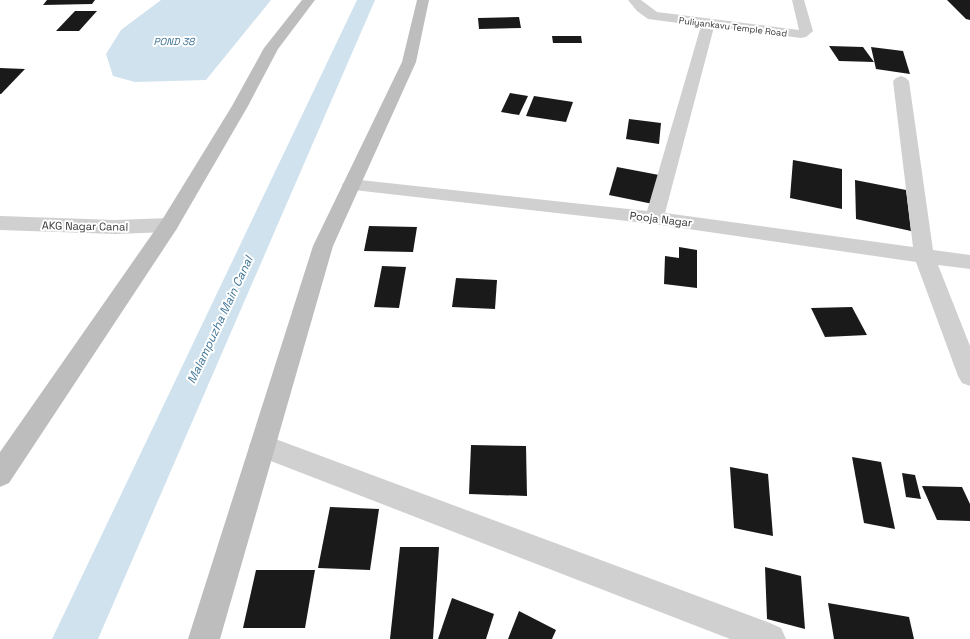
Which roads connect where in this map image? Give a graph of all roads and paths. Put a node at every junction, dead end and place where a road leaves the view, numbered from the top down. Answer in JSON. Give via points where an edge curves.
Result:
{"nodes":[{"id":1,"x":309,"y":0,"type":"edge"},
{"id":2,"x":423,"y":0,"type":"edge"},
{"id":3,"x":634,"y":0,"type":"edge"},
{"id":4,"x":798,"y":0,"type":"edge"},
{"id":5,"x":709,"y":22,"type":"junction"},
{"id":6,"x":901,"y":81,"type":"dead end"},
{"id":7,"x":351,"y":185,"type":"junction"},
{"id":8,"x":654,"y":218,"type":"junction"},
{"id":9,"x":0,"y":223,"type":"edge"},
{"id":10,"x":169,"y":225,"type":"junction"},
{"id":11,"x":924,"y":256,"type":"junction"},
{"id":12,"x":970,"y":262,"type":"edge"},
{"id":13,"x":970,"y":376,"type":"edge"},
{"id":14,"x":262,"y":446,"type":"junction"},
{"id":15,"x":0,"y":474,"type":"edge"},
{"id":16,"x":204,"y":639,"type":"edge"},
{"id":17,"x":770,"y":639,"type":"edge"}],
"edges":[{"from":1,"to":10,"type":"street","via":[[271,48],[240,106]]},
{"from":2,"to":7,"type":"street","via":[[409,62]]},
{"from":3,"to":5,"type":"street","name":"Puliyankavu Temple Road","via":[[653,16]]},
{"from":4,"to":5,"type":"street","name":"Puliyankavu Temple Road","via":[[806,31],[801,34]]},
{"from":5,"to":8,"type":"street"},
{"from":6,"to":11,"type":"street"},
{"from":7,"to":8,"type":"street","name":"Pooja Nagar"},
{"from":7,"to":14,"type":"street","via":[[323,246]]},
{"from":8,"to":11,"type":"street","name":"Pooja Nagar"},
{"from":9,"to":10,"type":"street","name":"AKG Nagar Canal","via":[[115,227]]},
{"from":10,"to":15,"type":"street"},
{"from":11,"to":12,"type":"street","name":"Pooja Nagar"},
{"from":11,"to":13,"type":"street"},
{"from":14,"to":16,"type":"street"},
{"from":14,"to":17,"type":"street"}]}
